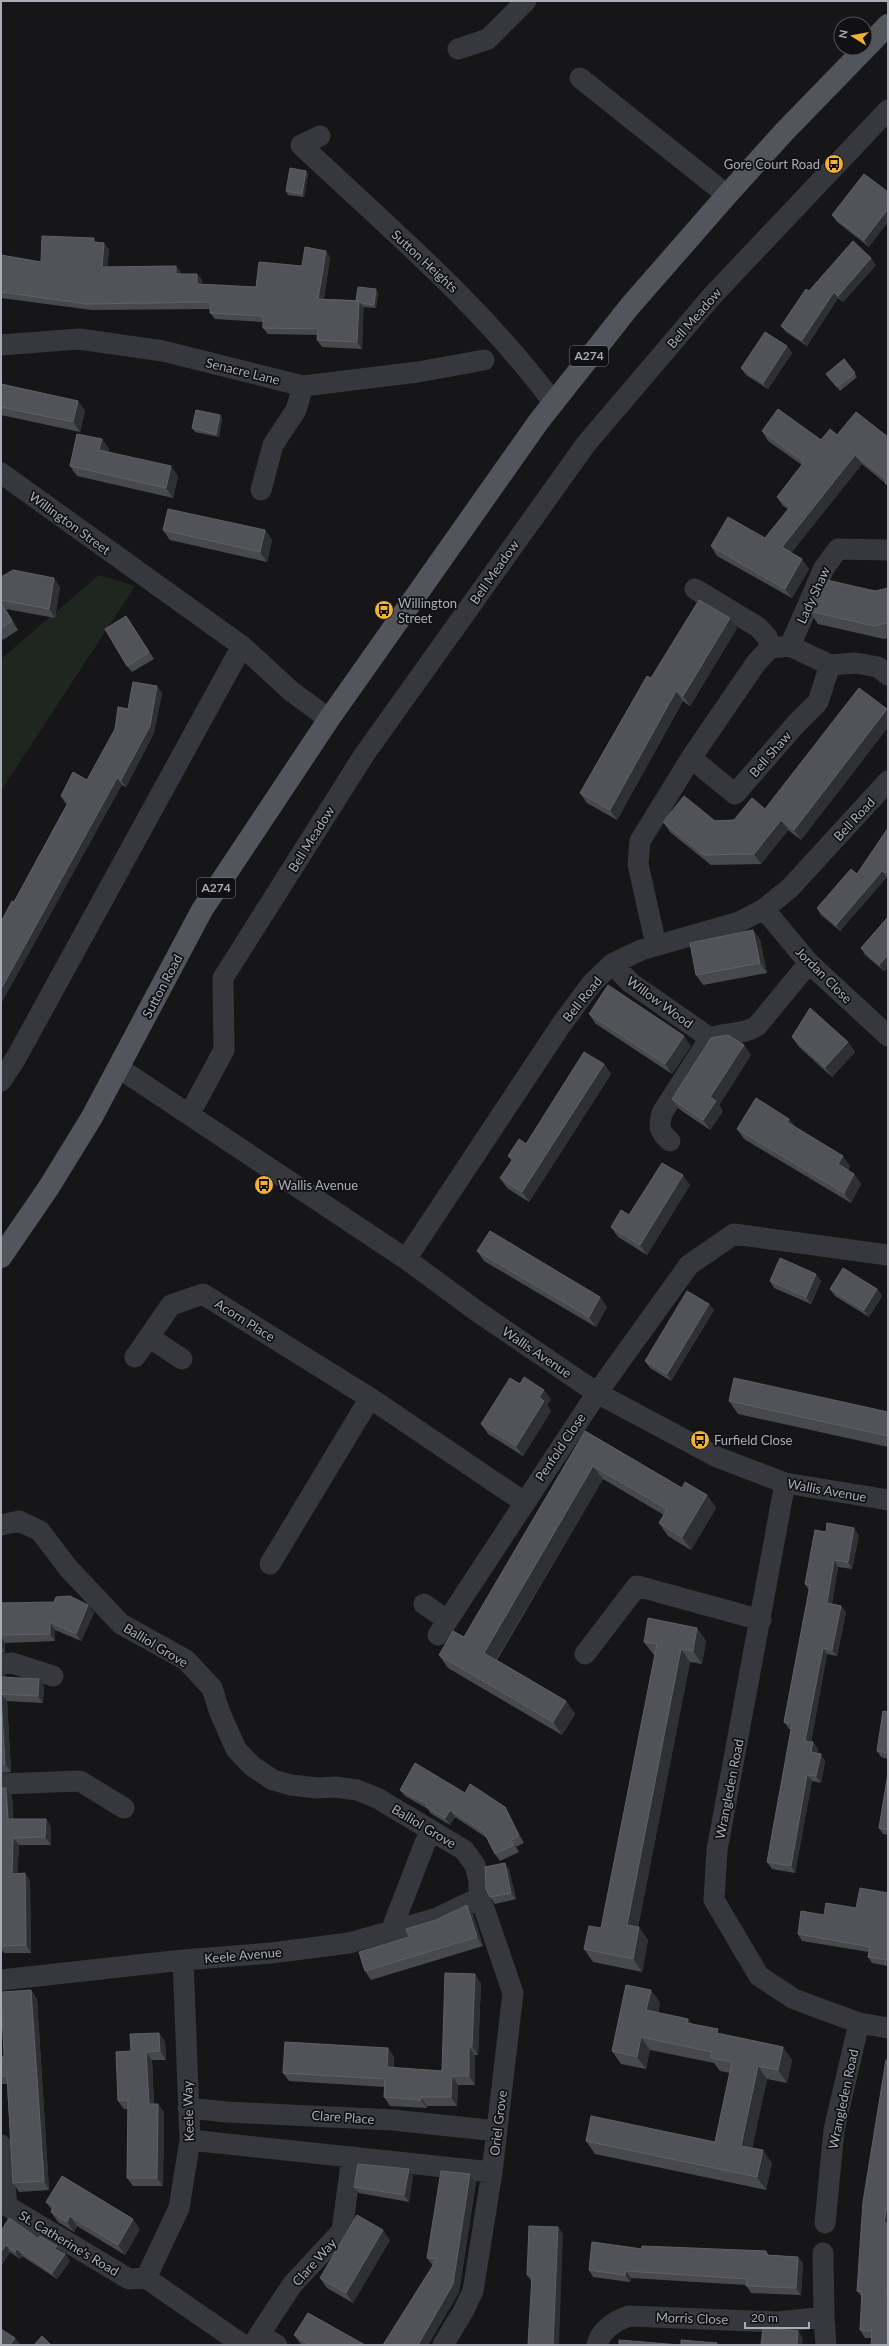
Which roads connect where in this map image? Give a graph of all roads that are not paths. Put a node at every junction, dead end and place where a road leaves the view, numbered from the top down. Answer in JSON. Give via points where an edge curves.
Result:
{"nodes":[{"id":1,"x":526,"y":1,"type":"edge"},
{"id":2,"x":888,"y":25,"type":"edge"},
{"id":3,"x":458,"y":50,"type":"dead end"},
{"id":4,"x":580,"y":78,"type":"dead end"},
{"id":5,"x":888,"y":110,"type":"edge"},
{"id":6,"x":320,"y":136,"type":"dead end"},
{"id":7,"x":727,"y":195,"type":"junction"},
{"id":8,"x":1,"y":345,"type":"edge"},
{"id":9,"x":484,"y":360,"type":"dead end"},
{"id":10,"x":302,"y":386,"type":"junction"},
{"id":11,"x":553,"y":402,"type":"junction"},
{"id":12,"x":1,"y":473,"type":"edge"},
{"id":13,"x":261,"y":490,"type":"dead end"},
{"id":14,"x":888,"y":550,"type":"edge"},
{"id":15,"x":695,"y":589,"type":"dead end"},
{"id":16,"x":242,"y":646,"type":"junction"},
{"id":17,"x":780,"y":647,"type":"junction"},
{"id":18,"x":830,"y":665,"type":"junction"},
{"id":19,"x":888,"y":675,"type":"edge"},
{"id":20,"x":329,"y":719,"type":"junction"},
{"id":21,"x":691,"y":758,"type":"junction"},
{"id":22,"x":888,"y":781,"type":"edge"},
{"id":23,"x":764,"y":909,"type":"junction"},
{"id":24,"x":656,"y":946,"type":"junction"},
{"id":25,"x":809,"y":963,"type":"junction"},
{"id":26,"x":612,"y":964,"type":"junction"},
{"id":27,"x":888,"y":1036,"type":"edge"},
{"id":28,"x":710,"y":1038,"type":"junction"},
{"id":29,"x":119,"y":1068,"type":"junction"},
{"id":30,"x":1,"y":1081,"type":"edge"},
{"id":31,"x":190,"y":1113,"type":"junction"},
{"id":32,"x":670,"y":1141,"type":"dead end"},
{"id":33,"x":888,"y":1256,"type":"edge"},
{"id":34,"x":1,"y":1257,"type":"edge"},
{"id":35,"x":406,"y":1259,"type":"junction"},
{"id":36,"x":149,"y":1337,"type":"junction"},
{"id":37,"x":135,"y":1357,"type":"dead end"},
{"id":38,"x":182,"y":1359,"type":"dead end"},
{"id":39,"x":597,"y":1393,"type":"junction"},
{"id":40,"x":370,"y":1398,"type":"junction"},
{"id":41,"x":785,"y":1483,"type":"junction"},
{"id":42,"x":888,"y":1500,"type":"edge"},
{"id":43,"x":524,"y":1502,"type":"junction"},
{"id":44,"x":1,"y":1525,"type":"edge"},
{"id":45,"x":270,"y":1564,"type":"dead end"},
{"id":46,"x":424,"y":1604,"type":"dead end"},
{"id":47,"x":761,"y":1620,"type":"junction"},
{"id":48,"x":585,"y":1654,"type":"dead end"},
{"id":49,"x":1,"y":1664,"type":"edge"},
{"id":50,"x":53,"y":1676,"type":"dead end"},
{"id":51,"x":1,"y":1784,"type":"edge"},
{"id":52,"x":124,"y":1808,"type":"dead end"},
{"id":53,"x":430,"y":1830,"type":"junction"},
{"id":54,"x":479,"y":1898,"type":"junction"},
{"id":55,"x":391,"y":1931,"type":"junction"},
{"id":56,"x":183,"y":1960,"type":"junction"},
{"id":57,"x":1,"y":1980,"type":"edge"},
{"id":58,"x":859,"y":2023,"type":"junction"},
{"id":59,"x":888,"y":2028,"type":"edge"},
{"id":60,"x":188,"y":2108,"type":"junction"},
{"id":61,"x":497,"y":2130,"type":"junction"},
{"id":62,"x":190,"y":2140,"type":"junction"},
{"id":63,"x":1,"y":2145,"type":"edge"},
{"id":64,"x":352,"y":2157,"type":"junction"},
{"id":65,"x":492,"y":2172,"type":"junction"},
{"id":66,"x":4,"y":2207,"type":"edge"},
{"id":67,"x":825,"y":2223,"type":"dead end"},
{"id":68,"x":823,"y":2253,"type":"dead end"},
{"id":69,"x":146,"y":2278,"type":"junction"},
{"id":70,"x":824,"y":2317,"type":"junction"},
{"id":71,"x":252,"y":2342,"type":"edge"},
{"id":72,"x":277,"y":2345,"type":"edge"},
{"id":73,"x":443,"y":2345,"type":"edge"},
{"id":74,"x":597,"y":2345,"type":"edge"},
{"id":75,"x":826,"y":2345,"type":"edge"}],
"edges":[{"from":1,"to":3,"type":"street","via":[[488,39]]},
{"from":2,"to":7,"type":"main road","number":"A274"},
{"from":4,"to":7,"type":"street"},
{"from":5,"to":31,"type":"street","name":"Bell Meadow","via":[[712,296],[586,444],[364,755],[223,978],[224,1050]]},
{"from":6,"to":11,"type":"street","name":"Sutton Heights","via":[[301,145],[467,301],[519,357]]},
{"from":7,"to":11,"type":"main road","number":"A274","via":[[630,306]]},
{"from":8,"to":10,"type":"street","name":"Senacre Lane","via":[[79,339],[163,351]]},
{"from":9,"to":10,"type":"street","name":"Senacre Lane","via":[[411,373]]},
{"from":10,"to":13,"type":"street","via":[[296,410],[273,445]]},
{"from":11,"to":20,"type":"main road","number":"A274"},
{"from":12,"to":16,"type":"street","name":"Willington Street"},
{"from":14,"to":17,"type":"street","name":"Lady Shaw","via":[[838,549],[824,568]]},
{"from":15,"to":17,"type":"street","via":[[758,627]]},
{"from":16,"to":20,"type":"street","name":"Willington Street","via":[[291,691]]},
{"from":16,"to":30,"type":"street"},
{"from":17,"to":18,"type":"street"},
{"from":17,"to":21,"type":"street","via":[[756,663]]},
{"from":18,"to":19,"type":"street","via":[[856,663],[878,667]]},
{"from":18,"to":21,"type":"street","name":"Bell Shaw","via":[[818,702],[735,794]]},
{"from":20,"to":29,"type":"main road","name":"Sutton Road","number":"A274","via":[[202,910]]},
{"from":21,"to":24,"type":"street","via":[[640,841],[638,864]]},
{"from":22,"to":23,"type":"street","name":"Bell Road","via":[[790,888]]},
{"from":23,"to":24,"type":"street","name":"Bell Road","via":[[739,922]]},
{"from":23,"to":25,"type":"street","name":"Jordan Close"},
{"from":24,"to":26,"type":"street","name":"Bell Road"},
{"from":25,"to":27,"type":"street","name":"Jordan Close"},
{"from":25,"to":28,"type":"street","via":[[757,1026],[747,1032],[721,1034]]},
{"from":26,"to":28,"type":"street","name":"Willow Wood","via":[[631,983]]},
{"from":26,"to":35,"type":"street","name":"Bell Road","via":[[592,983],[561,1025]]},
{"from":28,"to":32,"type":"street","via":[[662,1112],[659,1126],[661,1134]]},
{"from":29,"to":31,"type":"street","name":"Wallis Avenue"},
{"from":29,"to":34,"type":"main road","name":"Sutton Road","number":"A274","via":[[49,1187]]},
{"from":31,"to":35,"type":"street","name":"Wallis Avenue"},
{"from":33,"to":39,"type":"street","via":[[734,1234],[690,1265]]},
{"from":35,"to":39,"type":"street","name":"Wallis Avenue","via":[[478,1312]]},
{"from":36,"to":37,"type":"street","name":"Acorn Place"},
{"from":36,"to":38,"type":"street"},
{"from":36,"to":40,"type":"street","name":"Acorn Place","via":[[171,1305],[203,1294]]},
{"from":39,"to":41,"type":"street","name":"Wallis Avenue","via":[[717,1457]]},
{"from":39,"to":43,"type":"street","name":"Penfold Close"},
{"from":40,"to":43,"type":"street","name":"Acorn Place"},
{"from":40,"to":45,"type":"street"},
{"from":41,"to":42,"type":"street","name":"Wallis Avenue"},
{"from":41,"to":47,"type":"street","name":"Wrangleden Road"},
{"from":43,"to":46,"type":"street","name":"Penfold Close","via":[[443,1628]]},
{"from":44,"to":53,"type":"street","name":"Balliol Grove","via":[[19,1521],[40,1531],[69,1569],[121,1624],[186,1660],[212,1688],[236,1749],[252,1766],[273,1780],[291,1785],[357,1790],[377,1798]]},
{"from":47,"to":48,"type":"street","via":[[637,1586]]},
{"from":47,"to":58,"type":"street","name":"Wrangleden Road","via":[[717,1850],[714,1900],[759,1976],[794,1999]]},
{"from":49,"to":50,"type":"street","via":[[12,1663]]},
{"from":51,"to":52,"type":"street","via":[[80,1781]]},
{"from":53,"to":54,"type":"street","name":"Balliol Grove","via":[[464,1850],[475,1865],[479,1881]]},
{"from":53,"to":55,"type":"street"},
{"from":54,"to":55,"type":"street","name":"Keele Avenue","via":[[437,1918]]},
{"from":54,"to":61,"type":"street","name":"Oriel Grove","via":[[513,1993]]},
{"from":55,"to":56,"type":"street","name":"Keele Avenue","via":[[349,1943],[271,1953]]},
{"from":56,"to":57,"type":"street","name":"Keele Avenue"},
{"from":56,"to":60,"type":"street","name":"Keele Way"},
{"from":58,"to":59,"type":"street","name":"Wrangleden Road"},
{"from":58,"to":67,"type":"street","name":"Wrangleden Road","via":[[834,2130]]},
{"from":60,"to":61,"type":"street","name":"Clare Place","via":[[392,2120]]},
{"from":60,"to":62,"type":"street","name":"Keele Way"},
{"from":61,"to":65,"type":"street","name":"Oriel Grove"},
{"from":62,"to":64,"type":"street"},
{"from":62,"to":69,"type":"street","name":"Keele Way","via":[[179,2208]]},
{"from":63,"to":66,"type":"street","name":"St. Catherine's Road"},
{"from":64,"to":65,"type":"street"},
{"from":64,"to":71,"type":"street","name":"Clare Way","via":[[342,2230],[292,2285]]},
{"from":65,"to":73,"type":"street","name":"Oriel Grove","via":[[473,2291]]},
{"from":66,"to":69,"type":"street","name":"St. Catherine's Road","via":[[129,2280]]},
{"from":68,"to":70,"type":"street"},
{"from":69,"to":71,"type":"street"},
{"from":70,"to":74,"type":"street","name":"Morris Close","via":[[778,2322],[629,2316],[614,2322],[599,2338]]},
{"from":70,"to":75,"type":"street"},
{"from":71,"to":72,"type":"street"}]}
